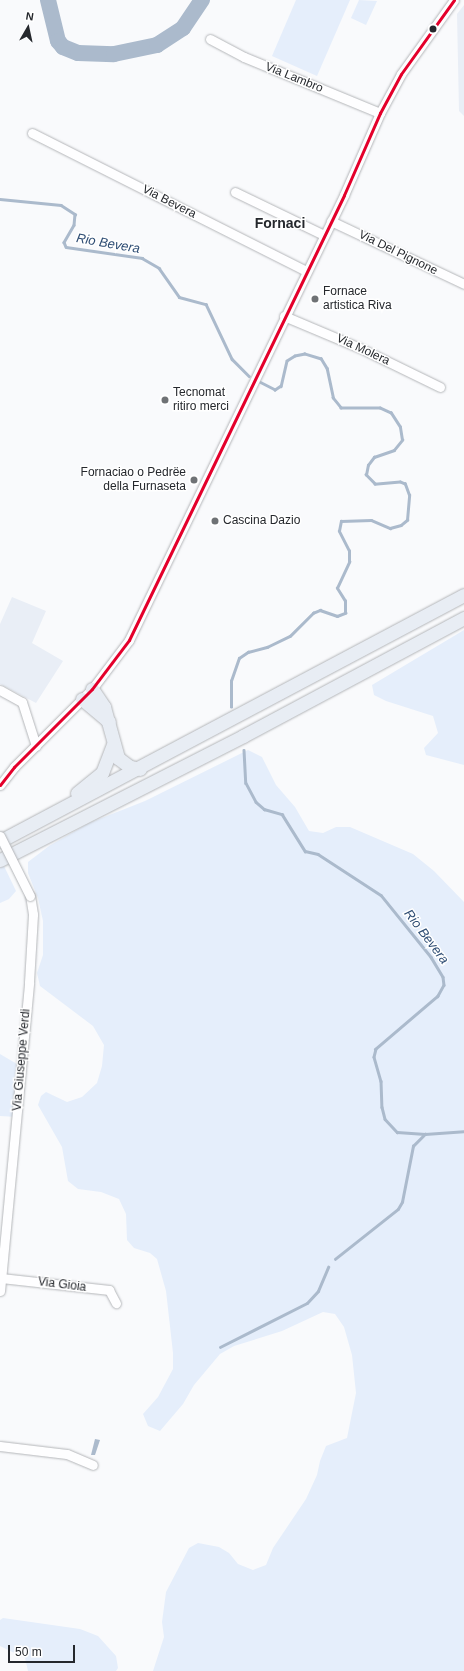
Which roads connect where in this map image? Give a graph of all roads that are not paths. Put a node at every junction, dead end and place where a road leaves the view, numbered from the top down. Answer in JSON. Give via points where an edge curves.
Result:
{"nodes":[{"id":1,"x":454,"y":0,"type":"edge"},
{"id":2,"x":210,"y":39,"type":"dead end"},
{"id":3,"x":380,"y":113,"type":"junction"},
{"id":4,"x":32,"y":133,"type":"dead end"},
{"id":5,"x":235,"y":192,"type":"dead end"},
{"id":6,"x":331,"y":221,"type":"junction"},
{"id":7,"x":324,"y":234,"type":"junction"},
{"id":8,"x":306,"y":271,"type":"junction"},
{"id":9,"x":464,"y":284,"type":"edge"},
{"id":10,"x":284,"y":316,"type":"junction"},
{"id":11,"x":440,"y":387,"type":"dead end"},
{"id":12,"x":464,"y":595,"type":"edge"},
{"id":13,"x":464,"y":618,"type":"edge"},
{"id":14,"x":92,"y":689,"type":"junction"},
{"id":15,"x":0,"y":690,"type":"edge"},
{"id":16,"x":82,"y":699,"type":"junction"},
{"id":17,"x":109,"y":722,"type":"junction"},
{"id":18,"x":113,"y":745,"type":"junction"},
{"id":19,"x":36,"y":746,"type":"junction"},
{"id":20,"x":140,"y":769,"type":"junction"},
{"id":21,"x":0,"y":784,"type":"edge"},
{"id":22,"x":0,"y":836,"type":"edge"},
{"id":23,"x":0,"y":841,"type":"edge"},
{"id":24,"x":0,"y":860,"type":"edge"},
{"id":25,"x":1,"y":1278,"type":"junction"},
{"id":26,"x":0,"y":1291,"type":"edge"},
{"id":27,"x":116,"y":1303,"type":"dead end"},
{"id":28,"x":0,"y":1446,"type":"edge"},
{"id":29,"x":93,"y":1465,"type":"dead end"}],
"edges":[{"from":1,"to":3,"type":"street","via":[[401,74]]},
{"from":2,"to":3,"type":"street","name":"Via Lambro","via":[[244,58]]},
{"from":3,"to":6,"type":"street"},
{"from":4,"to":8,"type":"street","name":"Via Bevera"},
{"from":5,"to":7,"type":"street"},
{"from":6,"to":7,"type":"street"},
{"from":6,"to":9,"type":"street","name":"Via Del Pignone"},
{"from":7,"to":8,"type":"street"},
{"from":8,"to":10,"type":"street"},
{"from":10,"to":11,"type":"street","name":"Via Molera","via":[[360,348]]},
{"from":10,"to":14,"type":"street","via":[[153,595],[129,640]]},
{"from":12,"to":20,"type":"highway"},
{"from":13,"to":24,"type":"highway","via":[[243,736]]},
{"from":14,"to":16,"type":"street"},
{"from":14,"to":17,"type":"highway","via":[[104,706]]},
{"from":15,"to":19,"type":"street","via":[[22,702]]},
{"from":16,"to":17,"type":"highway"},
{"from":16,"to":19,"type":"street"},
{"from":17,"to":18,"type":"highway"},
{"from":18,"to":20,"type":"highway","via":[[124,764]]},
{"from":18,"to":22,"type":"highway","via":[[106,767],[94,782]]},
{"from":19,"to":21,"type":"street"},
{"from":20,"to":23,"type":"highway"},
{"from":22,"to":25,"type":"street","name":"Via Giuseppe Verdi","bridge":true,"via":[[30,896],[33,914]]},
{"from":25,"to":26,"type":"street","name":"Via Giuseppe Verdi"},
{"from":25,"to":27,"type":"street","name":"Via Gioia","via":[[109,1290]]},
{"from":28,"to":29,"type":"street","via":[[67,1454]]}]}
